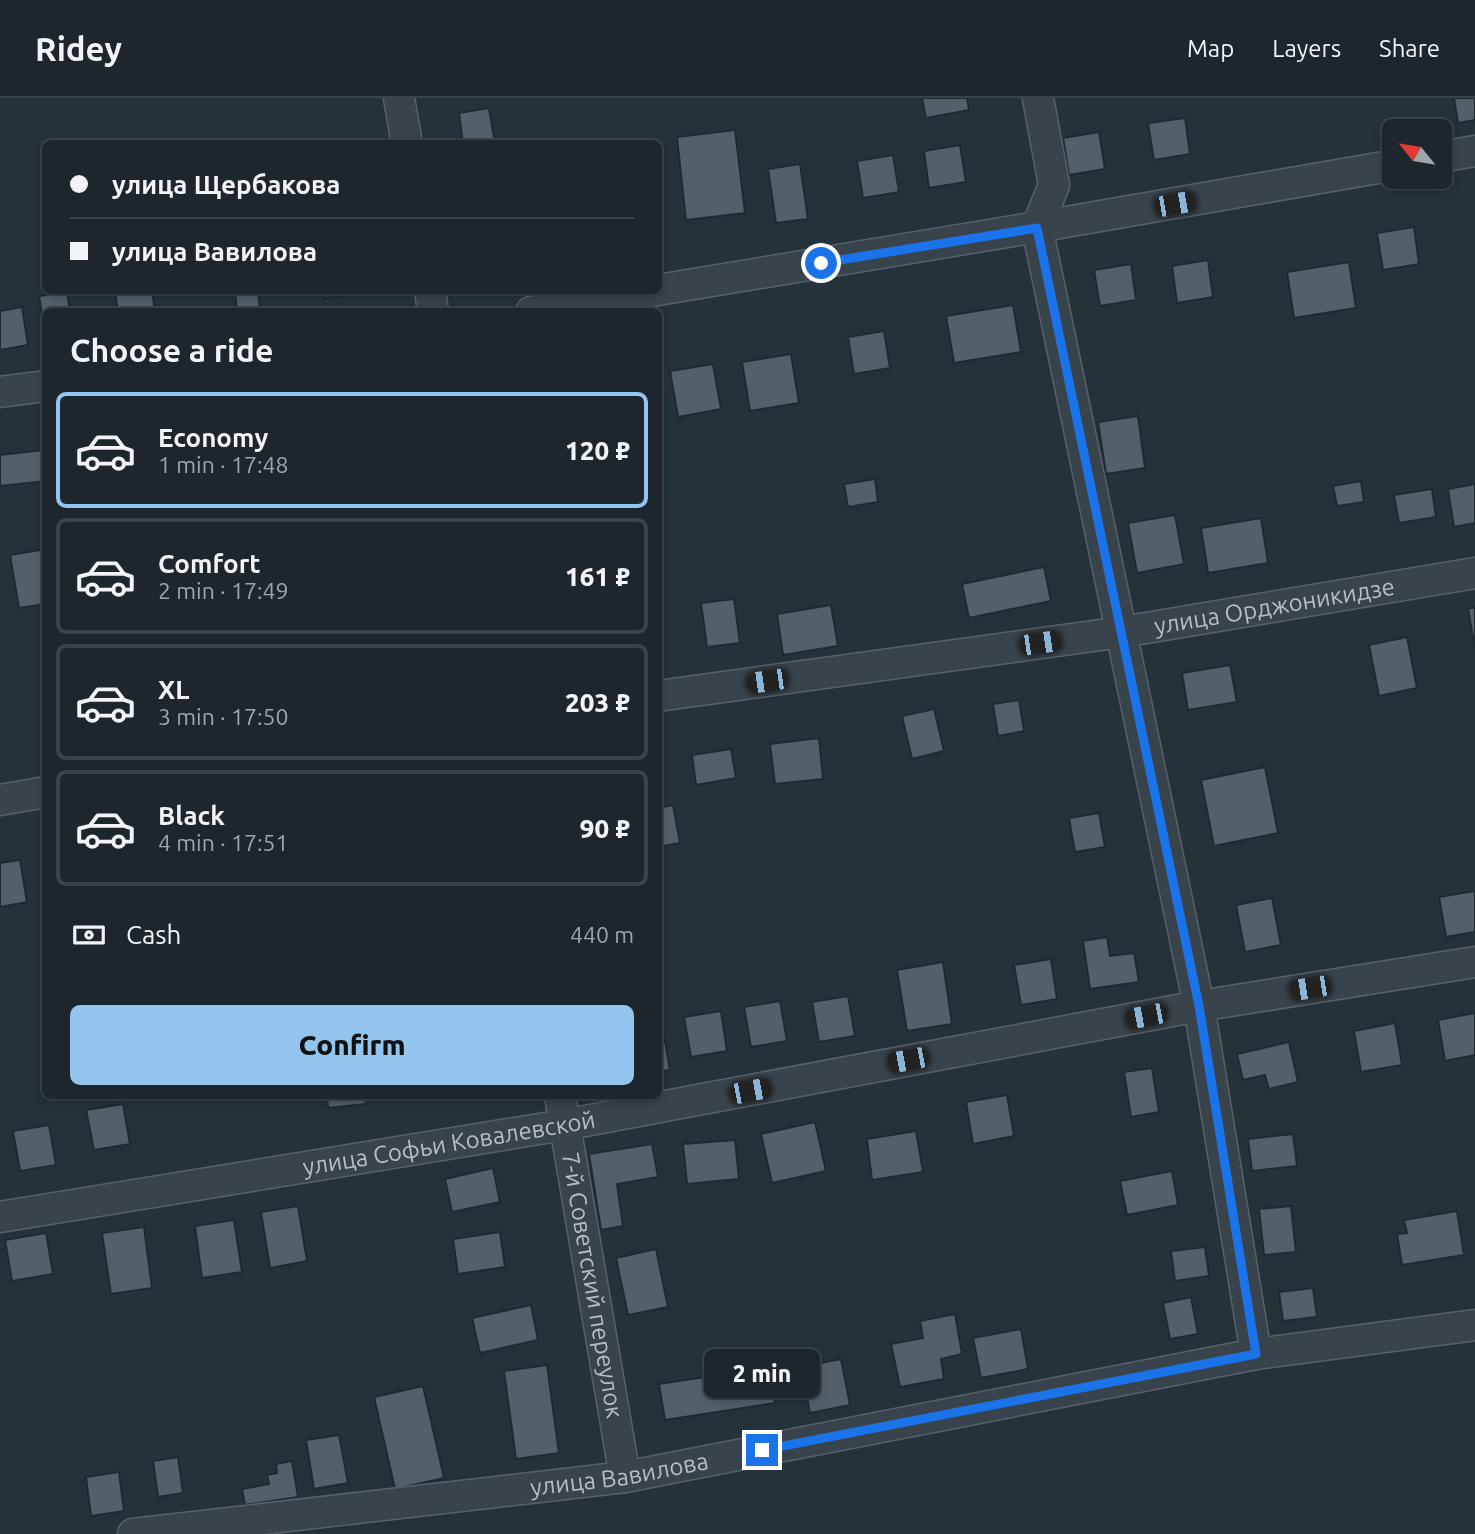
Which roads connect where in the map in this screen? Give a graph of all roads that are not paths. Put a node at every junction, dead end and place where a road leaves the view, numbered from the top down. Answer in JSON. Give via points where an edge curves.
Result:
{"nodes":[{"id":1,"x":399,"y":98,"type":"edge"},
{"id":2,"x":1038,"y":98,"type":"edge"},
{"id":3,"x":406,"y":140,"type":"edge"},
{"id":4,"x":1475,"y":151,"type":"edge"},
{"id":5,"x":1452,"y":155,"type":"edge"},
{"id":6,"x":1382,"y":167,"type":"edge"},
{"id":7,"x":1037,"y":228,"type":"junction"},
{"id":8,"x":662,"y":289,"type":"edge"},
{"id":9,"x":635,"y":294,"type":"edge"},
{"id":10,"x":554,"y":308,"type":"edge"},
{"id":11,"x":42,"y":387,"type":"edge"},
{"id":12,"x":0,"y":392,"type":"edge"},
{"id":13,"x":1475,"y":573,"type":"edge"},
{"id":14,"x":1122,"y":632,"type":"junction"},
{"id":15,"x":662,"y":695,"type":"edge"},
{"id":16,"x":42,"y":793,"type":"edge"},
{"id":17,"x":0,"y":800,"type":"edge"},
{"id":18,"x":1475,"y":962,"type":"edge"},
{"id":19,"x":1199,"y":1006,"type":"junction"},
{"id":20,"x":560,"y":1099,"type":"edge"},
{"id":21,"x":564,"y":1125,"type":"junction"},
{"id":22,"x":0,"y":1217,"type":"edge"},
{"id":23,"x":1475,"y":1325,"type":"edge"},
{"id":24,"x":1256,"y":1354,"type":"junction"},
{"id":25,"x":625,"y":1476,"type":"junction"},
{"id":26,"x":133,"y":1534,"type":"edge"}],
"edges":[{"from":1,"to":3,"type":"street"},
{"from":2,"to":7,"type":"street","via":[[1054,185]]},
{"from":4,"to":5,"type":"street"},
{"from":6,"to":7,"type":"street"},
{"from":7,"to":8,"type":"street"},
{"from":7,"to":14,"type":"street"},
{"from":9,"to":10,"type":"street"},
{"from":11,"to":12,"type":"street"},
{"from":13,"to":14,"type":"street","name":"улица Орджоникидзе"},
{"from":14,"to":15,"type":"street","name":"улица Орджоникидзе"},
{"from":14,"to":19,"type":"street"},
{"from":16,"to":17,"type":"street"},
{"from":18,"to":19,"type":"street","name":"улица Софьи Ковалевской"},
{"from":19,"to":21,"type":"street","name":"улица Софьи Ковалевской"},
{"from":19,"to":24,"type":"street"},
{"from":20,"to":21,"type":"street","name":"7-й Советский переулок"},
{"from":21,"to":22,"type":"street","name":"улица Софьи Ковалевской"},
{"from":21,"to":25,"type":"street","name":"7-й Советский переулок"},
{"from":23,"to":24,"type":"street","name":"улица Вавилова"},
{"from":24,"to":25,"type":"street","name":"улица Вавилова"},
{"from":25,"to":26,"type":"street","name":"улица Вавилова"}]}
